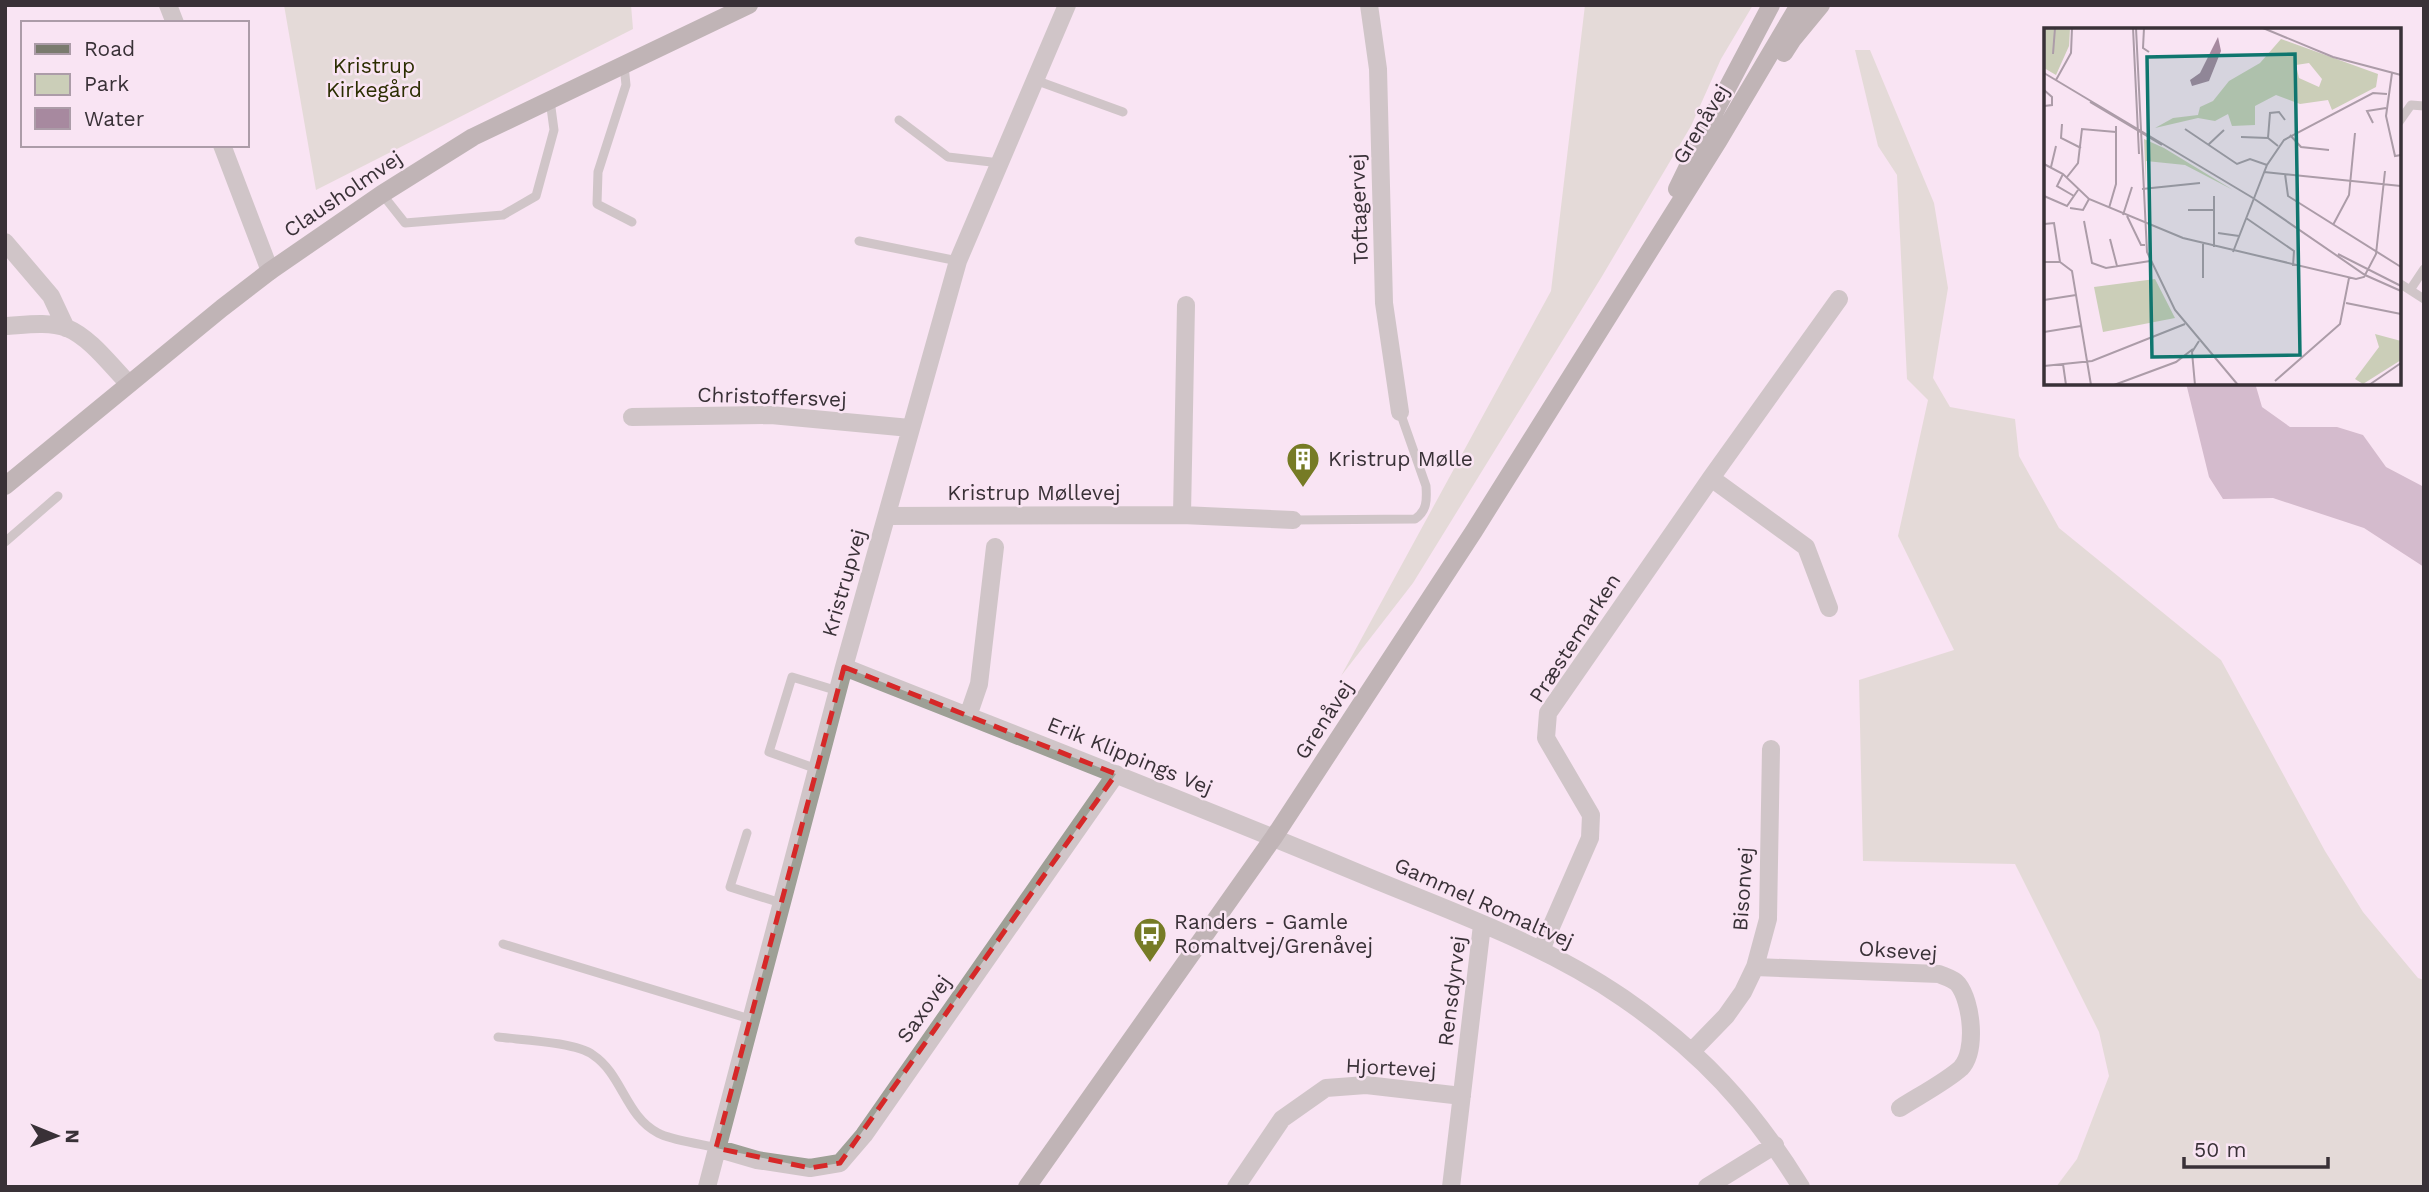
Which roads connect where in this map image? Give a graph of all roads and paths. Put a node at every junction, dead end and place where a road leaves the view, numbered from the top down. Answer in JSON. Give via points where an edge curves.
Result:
{"nodes":[{"id":1,"x":749,"y":5,"type":"edge"},
{"id":2,"x":1067,"y":5,"type":"edge"},
{"id":3,"x":1369,"y":5,"type":"edge"},
{"id":4,"x":1771,"y":5,"type":"edge"},
{"id":5,"x":1799,"y":5,"type":"edge"},
{"id":6,"x":1821,"y":5,"type":"edge"},
{"id":7,"x":624,"y":65,"type":"junction"},
{"id":8,"x":1035,"y":80,"type":"junction"},
{"id":9,"x":550,"y":100,"type":"junction"},
{"id":10,"x":2424,"y":106,"type":"edge"},
{"id":11,"x":1123,"y":112,"type":"dead end"},
{"id":12,"x":2401,"y":119,"type":"edge"},
{"id":13,"x":899,"y":120,"type":"dead end"},
{"id":14,"x":1720,"y":139,"type":"junction"},
{"id":15,"x":223,"y":147,"type":"edge"},
{"id":16,"x":1000,"y":163,"type":"junction"},
{"id":17,"x":382,"y":194,"type":"junction"},
{"id":18,"x":632,"y":222,"type":"dead end"},
{"id":19,"x":859,"y":241,"type":"dead end"},
{"id":20,"x":5,"y":242,"type":"edge"},
{"id":21,"x":958,"y":261,"type":"junction"},
{"id":22,"x":1640,"y":266,"type":"junction"},
{"id":23,"x":2424,"y":269,"type":"edge"},
{"id":24,"x":270,"y":271,"type":"junction"},
{"id":25,"x":2401,"y":285,"type":"edge"},
{"id":26,"x":2410,"y":290,"type":"junction"},
{"id":27,"x":1839,"y":299,"type":"dead end"},
{"id":28,"x":2424,"y":299,"type":"edge"},
{"id":29,"x":1186,"y":306,"type":"dead end"},
{"id":30,"x":5,"y":326,"type":"edge"},
{"id":31,"x":66,"y":328,"type":"junction"},
{"id":32,"x":130,"y":384,"type":"junction"},
{"id":33,"x":1400,"y":411,"type":"joint"},
{"id":34,"x":632,"y":417,"type":"dead end"},
{"id":35,"x":910,"y":428,"type":"junction"},
{"id":36,"x":1711,"y":478,"type":"junction"},
{"id":37,"x":5,"y":486,"type":"edge"},
{"id":38,"x":58,"y":496,"type":"dead end"},
{"id":39,"x":1182,"y":515,"type":"junction"},
{"id":40,"x":887,"y":516,"type":"junction"},
{"id":41,"x":1293,"y":520,"type":"joint"},
{"id":42,"x":5,"y":542,"type":"edge"},
{"id":43,"x":995,"y":547,"type":"dead end"},
{"id":44,"x":1829,"y":608,"type":"dead end"},
{"id":45,"x":844,"y":667,"type":"junction"},
{"id":46,"x":838,"y":691,"type":"junction"},
{"id":47,"x":968,"y":716,"type":"junction"},
{"id":48,"x":1770,"y":750,"type":"dead end"},
{"id":49,"x":817,"y":769,"type":"junction"},
{"id":50,"x":1116,"y":774,"type":"junction"},
{"id":51,"x":747,"y":833,"type":"dead end"},
{"id":52,"x":1274,"y":837,"type":"junction"},
{"id":53,"x":781,"y":903,"type":"junction"},
{"id":54,"x":1482,"y":925,"type":"junction"},
{"id":55,"x":503,"y":944,"type":"dead end"},
{"id":56,"x":1542,"y":950,"type":"junction"},
{"id":57,"x":1755,"y":967,"type":"junction"},
{"id":58,"x":750,"y":1019,"type":"junction"},
{"id":59,"x":498,"y":1037,"type":"dead end"},
{"id":60,"x":1692,"y":1051,"type":"junction"},
{"id":61,"x":1462,"y":1096,"type":"junction"},
{"id":62,"x":1900,"y":1108,"type":"dead end"},
{"id":63,"x":1776,"y":1146,"type":"junction"},
{"id":64,"x":716,"y":1148,"type":"junction"},
{"id":65,"x":707,"y":1187,"type":"edge"},
{"id":66,"x":1027,"y":1187,"type":"edge"},
{"id":67,"x":1236,"y":1187,"type":"edge"},
{"id":68,"x":1451,"y":1187,"type":"edge"},
{"id":69,"x":1707,"y":1187,"type":"edge"},
{"id":70,"x":1801,"y":1187,"type":"edge"}],
"edges":[{"from":1,"to":7,"type":"street","name":"Clausholmvej"},
{"from":2,"to":8,"type":"street","name":"Kristrupvej"},
{"from":3,"to":33,"type":"street","name":"Toftagervej","via":[[1378,69],[1384,303]]},
{"from":4,"to":22,"type":"street","name":"Grenåvej"},
{"from":5,"to":14,"type":"street","name":"Grenåvej"},
{"from":6,"to":14,"type":"street","via":[[1793,39],[1754,105]]},
{"from":7,"to":9,"type":"street","name":"Clausholmvej"},
{"from":7,"to":18,"type":"lane","via":[[626,85],[598,172],[597,204]]},
{"from":8,"to":11,"type":"lane"},
{"from":8,"to":16,"type":"street","name":"Kristrupvej"},
{"from":9,"to":17,"type":"street","name":"Clausholmvej","via":[[473,137]]},
{"from":9,"to":17,"type":"lane","via":[[554,130],[536,196],[503,215],[405,223]]},
{"from":10,"to":12,"type":"lane","via":[[2411,105]]},
{"from":13,"to":16,"type":"lane","via":[[948,157]]},
{"from":14,"to":22,"type":"street","name":"Grenåvej"},
{"from":15,"to":24,"type":"street"},
{"from":16,"to":21,"type":"street","name":"Kristrupvej"},
{"from":17,"to":24,"type":"street","name":"Clausholmvej"},
{"from":19,"to":21,"type":"lane"},
{"from":20,"to":31,"type":"street","via":[[51,296]]},
{"from":21,"to":35,"type":"street","name":"Kristrupvej"},
{"from":22,"to":52,"type":"street","name":"Grenåvej"},
{"from":23,"to":26,"type":"lane"},
{"from":24,"to":32,"type":"street","name":"Clausholmvej"},
{"from":25,"to":26,"type":"lane"},
{"from":26,"to":28,"type":"lane"},
{"from":27,"to":36,"type":"street","name":"Præstemarken"},
{"from":29,"to":39,"type":"street"},
{"from":30,"to":31,"type":"street"},
{"from":31,"to":32,"type":"street"},
{"from":32,"to":37,"type":"street","name":"Clausholmvej"},
{"from":33,"to":41,"type":"lane","via":[[1426,486],[1422,514],[1415,519]]},
{"from":34,"to":35,"type":"street","name":"Christoffersvej","via":[[771,415]]},
{"from":35,"to":40,"type":"street","name":"Kristrupvej"},
{"from":36,"to":44,"type":"street","via":[[1805,547]]},
{"from":36,"to":56,"type":"street","name":"Præstemarken","via":[[1548,713],[1546,738],[1591,815],[1590,838]]},
{"from":38,"to":42,"type":"lane"},
{"from":39,"to":40,"type":"street","name":"Kristrup Møllevej"},
{"from":39,"to":41,"type":"street","name":"Kristrup Møllevej"},
{"from":40,"to":45,"type":"street","name":"Kristrupvej"},
{"from":43,"to":47,"type":"street","via":[[979,684]]},
{"from":45,"to":46,"type":"street","name":"Kristrupvej"},
{"from":45,"to":47,"type":"street","name":"Erik Klippings Vej"},
{"from":46,"to":49,"type":"street","name":"Kristrupvej"},
{"from":46,"to":49,"type":"lane","via":[[792,677],[769,752]]},
{"from":47,"to":50,"type":"street","name":"Erik Klippings Vej"},
{"from":48,"to":57,"type":"street","name":"Bisonvej","via":[[1768,919]]},
{"from":49,"to":53,"type":"street","name":"Kristrupvej"},
{"from":50,"to":52,"type":"street","name":"Erik Klippings Vej"},
{"from":50,"to":64,"type":"street","name":"Saxovej","via":[[840,1163],[810,1168]]},
{"from":51,"to":53,"type":"lane","via":[[730,887]]},
{"from":52,"to":54,"type":"street","name":"Gammel Romaltvej"},
{"from":52,"to":66,"type":"street","name":"Grenåvej"},
{"from":53,"to":58,"type":"street","name":"Kristrupvej"},
{"from":54,"to":56,"type":"street","name":"Gammel Romaltvej"},
{"from":54,"to":61,"type":"street","name":"Rensdyrvej"},
{"from":55,"to":58,"type":"lane"},
{"from":56,"to":60,"type":"street","name":"Gammel Romaltvej","via":[[1622,997]]},
{"from":57,"to":60,"type":"street","name":"Bisonvej","via":[[1726,1016]]},
{"from":57,"to":62,"type":"street","name":"Oksevej","via":[[1939,974],[1956,981],[1966,996],[1972,1038],[1969,1056],[1960,1068]]},
{"from":58,"to":64,"type":"street","name":"Kristrupvej"},
{"from":59,"to":64,"type":"lane","via":[[593,1054],[612,1074],[638,1116],[658,1133]]},
{"from":60,"to":63,"type":"street","name":"Gammel Romaltvej","via":[[1739,1097]]},
{"from":61,"to":67,"type":"street","name":"Hjortevej","via":[[1366,1085],[1326,1088],[1282,1119]]},
{"from":61,"to":68,"type":"street","name":"Rensdyrvej"},
{"from":63,"to":69,"type":"street"},
{"from":63,"to":70,"type":"street","name":"Gammel Romaltvej"},
{"from":64,"to":65,"type":"street","name":"Kristrupvej"}]}
